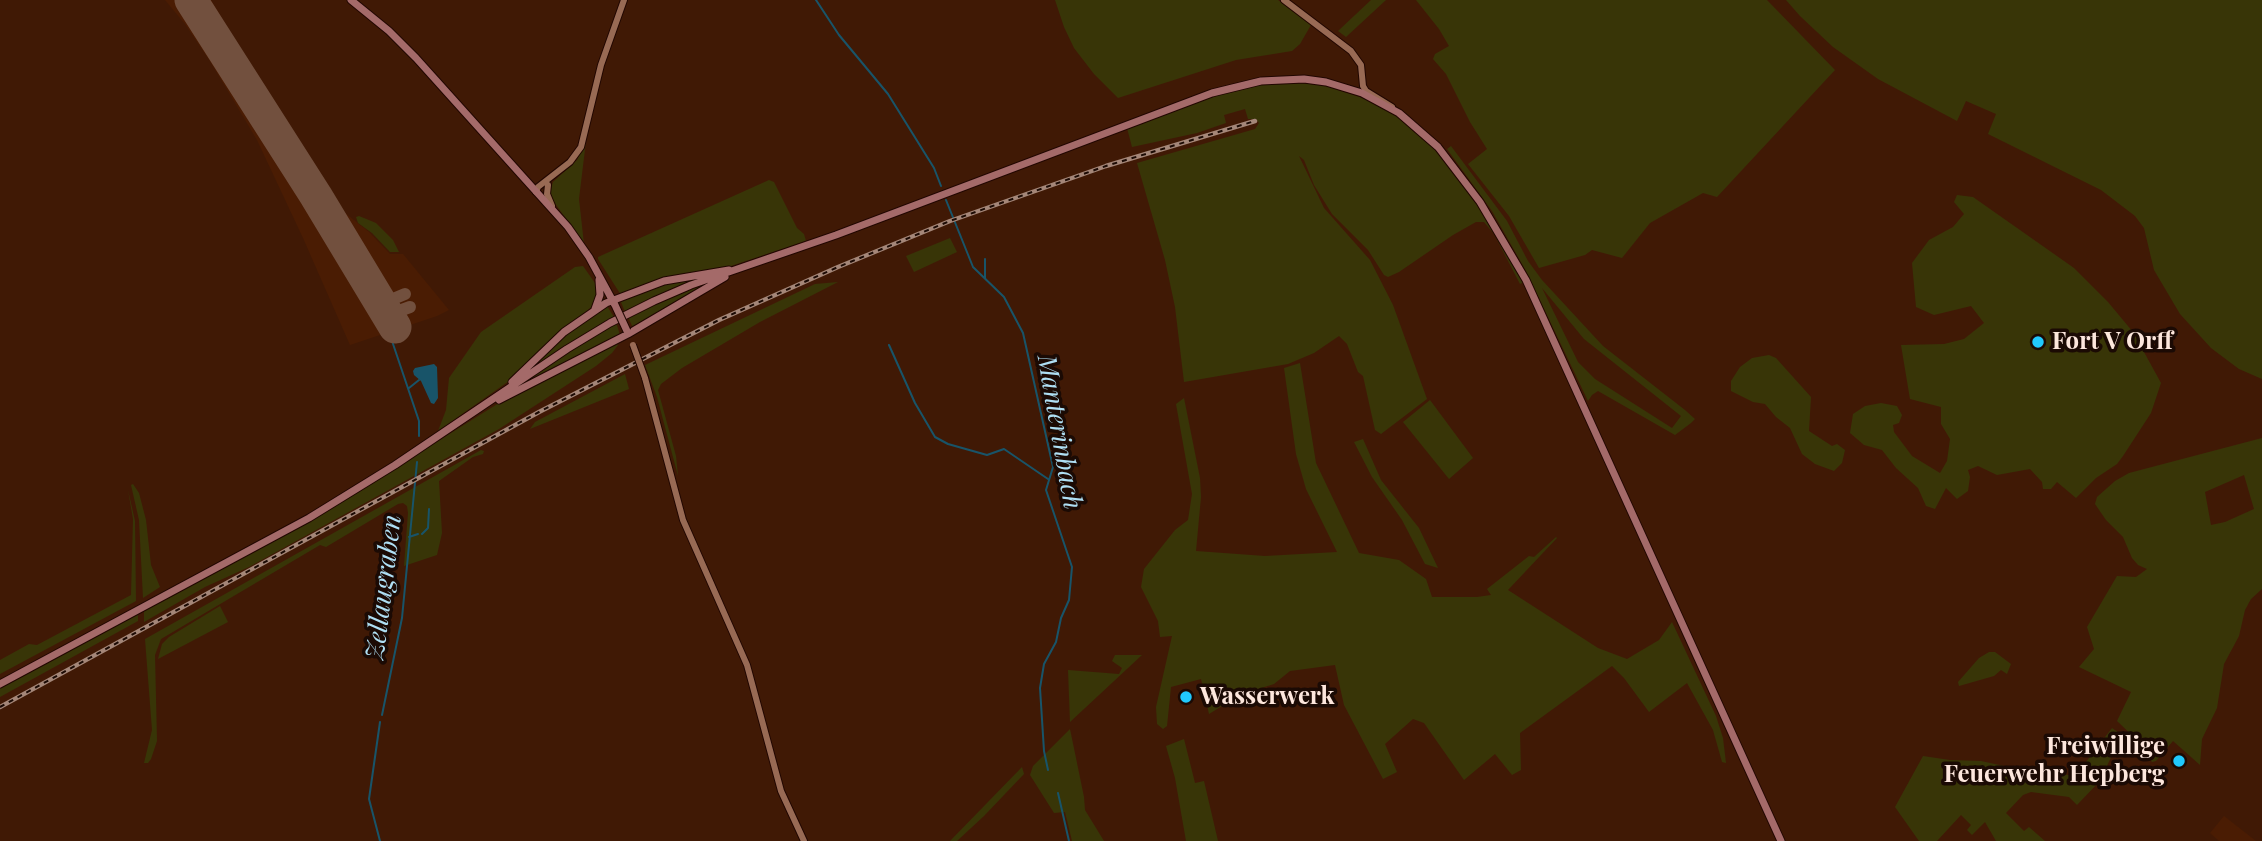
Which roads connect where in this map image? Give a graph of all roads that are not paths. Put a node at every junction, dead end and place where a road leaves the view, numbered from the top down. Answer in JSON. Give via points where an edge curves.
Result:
{"nodes":[{"id":1,"x":351,"y":0,"type":"edge"},
{"id":2,"x":624,"y":0,"type":"edge"},
{"id":3,"x":1284,"y":0,"type":"edge"},
{"id":4,"x":1399,"y":113,"type":"junction"},
{"id":5,"x":528,"y":183,"type":"junction"},
{"id":6,"x":545,"y":185,"type":"junction"},
{"id":7,"x":536,"y":192,"type":"junction"},
{"id":8,"x":559,"y":218,"type":"junction"},
{"id":9,"x":740,"y":268,"type":"junction"},
{"id":10,"x":598,"y":273,"type":"junction"},
{"id":11,"x":614,"y":303,"type":"junction"},
{"id":12,"x":594,"y":311,"type":"junction"},
{"id":13,"x":628,"y":333,"type":"junction"},
{"id":14,"x":482,"y":407,"type":"junction"},
{"id":15,"x":460,"y":422,"type":"junction"},
{"id":16,"x":0,"y":684,"type":"edge"},
{"id":17,"x":804,"y":841,"type":"edge"},
{"id":18,"x":1781,"y":841,"type":"edge"}],
"edges":[{"from":1,"to":5,"type":"main road","via":[[416,58]]},
{"from":2,"to":6,"type":"street","via":[[601,65],[581,147]]},
{"from":3,"to":4,"type":"street","via":[[1357,57],[1366,91]]},
{"from":4,"to":9,"type":"main road","via":[[1362,93],[1326,82],[1283,79],[1236,86]]},
{"from":4,"to":18,"type":"main road","via":[[1459,172],[1526,280]]},
{"from":5,"to":6,"type":"street"},
{"from":5,"to":7,"type":"main road"},
{"from":6,"to":7,"type":"street"},
{"from":6,"to":8,"type":"street"},
{"from":7,"to":8,"type":"main road"},
{"from":8,"to":10,"type":"main road"},
{"from":9,"to":11,"type":"main road","via":[[664,281]]},
{"from":9,"to":13,"type":"main road"},
{"from":9,"to":14,"type":"main road","via":[[610,323]]},
{"from":10,"to":11,"type":"main road"},
{"from":10,"to":12,"type":"main road","via":[[600,295]]},
{"from":11,"to":12,"type":"main road"},
{"from":11,"to":13,"type":"main road","bridge":true},
{"from":12,"to":14,"type":"main road","via":[[564,332]]},
{"from":13,"to":15,"type":"main road"},
{"from":13,"to":17,"type":"street","bridge":true,"via":[[645,378],[683,520],[747,665],[781,791]]},
{"from":14,"to":15,"type":"main road"},
{"from":15,"to":16,"type":"main road","via":[[309,518]]}]}
